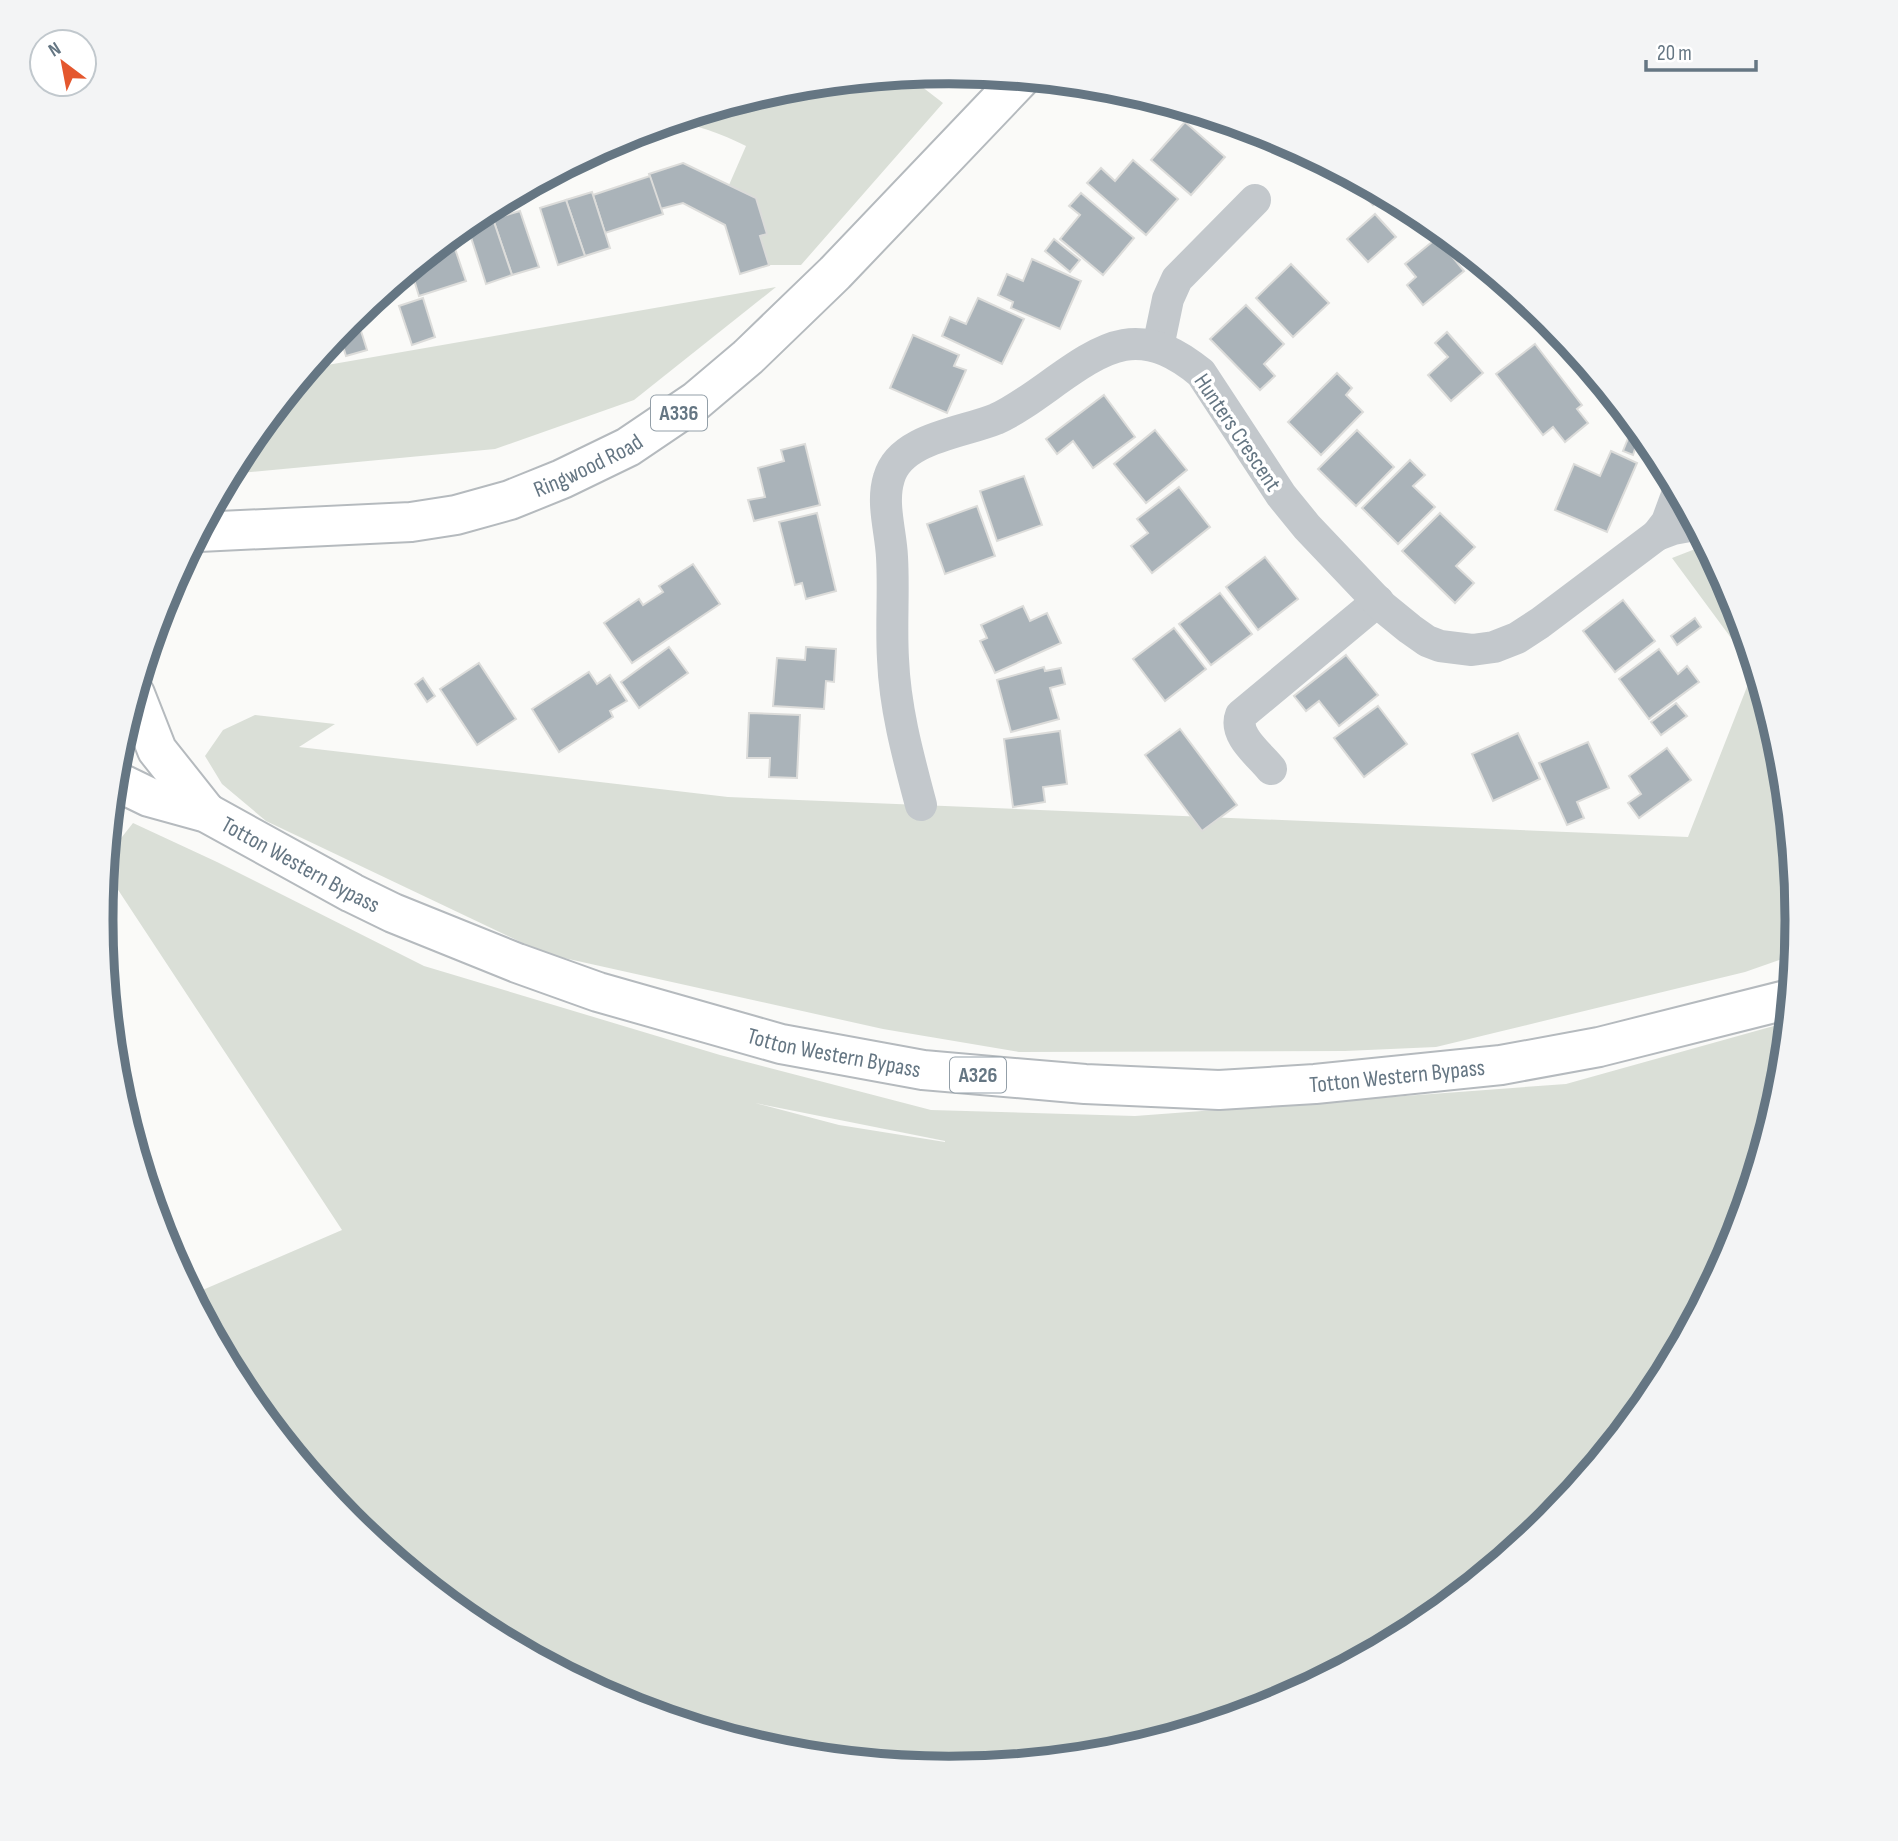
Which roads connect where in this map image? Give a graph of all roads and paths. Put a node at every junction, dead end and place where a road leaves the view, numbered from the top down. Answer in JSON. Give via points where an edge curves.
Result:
{"nodes":[{"id":1,"x":1013,"y":87,"type":"edge"},
{"id":2,"x":1255,"y":200,"type":"dead end"},
{"id":3,"x":1158,"y":347,"type":"junction"},
{"id":4,"x":1674,"y":503,"type":"edge"},
{"id":5,"x":1686,"y":527,"type":"edge"},
{"id":6,"x":208,"y":535,"type":"edge"},
{"id":7,"x":1657,"y":535,"type":"junction"},
{"id":8,"x":1378,"y":601,"type":"junction"},
{"id":9,"x":140,"y":707,"type":"edge"},
{"id":10,"x":1271,"y":769,"type":"dead end"},
{"id":11,"x":124,"y":785,"type":"edge"},
{"id":12,"x":921,"y":804,"type":"dead end"},
{"id":13,"x":207,"y":813,"type":"junction"},
{"id":14,"x":1781,"y":1001,"type":"edge"}],
"edges":[{"from":1,"to":6,"type":"main road","name":"Ringwood Road","number":"A336","via":[[748,357],[696,401],[628,447],[510,500],[456,515]]},
{"from":2,"to":3,"type":"street","via":[[1177,279]]},
{"from":3,"to":8,"type":"street","name":"Hunters Crescent","via":[[1201,373],[1281,495]]},
{"from":3,"to":12,"type":"street","name":"Hunters Crescent","via":[[1129,344],[1109,349],[1016,408],[915,447],[892,468],[886,501],[893,667],[899,718]]},
{"from":4,"to":7,"type":"street","name":"Hunters Crescent"},
{"from":5,"to":7,"type":"street","name":"Hunters Crescent"},
{"from":7,"to":8,"type":"street","name":"Hunters Crescent","via":[[1540,623],[1494,647],[1472,650],[1427,641]]},
{"from":8,"to":10,"type":"street","via":[[1241,715],[1240,731]]},
{"from":9,"to":13,"type":"main road","name":"Totton Western Bypass","number":"A326","via":[[157,750]]},
{"from":11,"to":13,"type":"main road","name":"Totton Western Bypass","number":"A326"},
{"from":13,"to":14,"type":"main road","name":"Totton Western Bypass","number":"A326","via":[[393,913],[517,963],[598,992],[781,1044],[923,1070],[1219,1090],[1315,1084],[1513,1063],[1599,1047]]}]}
